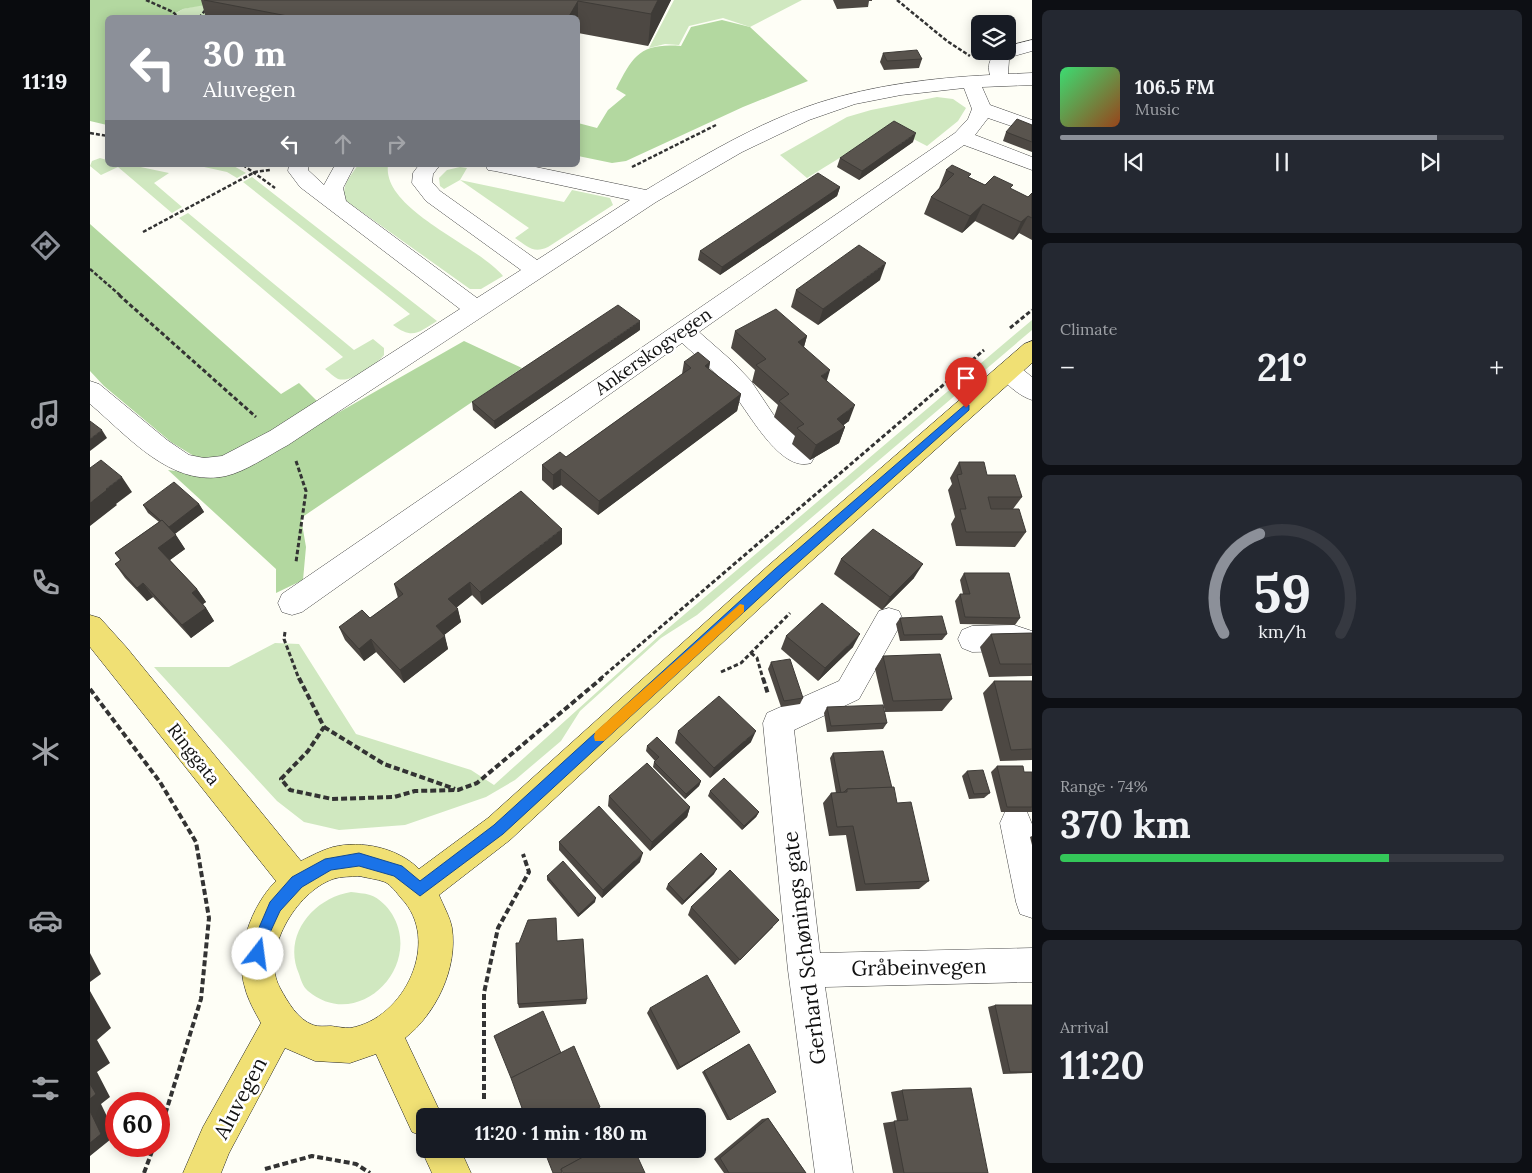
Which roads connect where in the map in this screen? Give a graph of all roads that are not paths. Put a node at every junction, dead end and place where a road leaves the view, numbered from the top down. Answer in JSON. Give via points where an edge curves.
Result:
{"nodes":[{"id":1,"x":1032,"y":45,"type":"edge"},
{"id":2,"x":1032,"y":79,"type":"edge"},
{"id":3,"x":1001,"y":80,"type":"junction"},
{"id":4,"x":971,"y":82,"type":"junction"},
{"id":5,"x":990,"y":112,"type":"junction"},
{"id":6,"x":1032,"y":112,"type":"edge"},
{"id":7,"x":1032,"y":127,"type":"edge"},
{"id":8,"x":962,"y":137,"type":"junction"},
{"id":9,"x":1032,"y":164,"type":"edge"},
{"id":10,"x":299,"y":167,"type":"edge"},
{"id":11,"x":345,"y":167,"type":"edge"},
{"id":12,"x":428,"y":167,"type":"edge"},
{"id":13,"x":505,"y":167,"type":"edge"},
{"id":14,"x":650,"y":197,"type":"junction"},
{"id":15,"x":338,"y":206,"type":"junction"},
{"id":16,"x":535,"y":269,"type":"junction"},
{"id":17,"x":476,"y":309,"type":"junction"},
{"id":18,"x":683,"y":331,"type":"junction"},
{"id":19,"x":1032,"y":350,"type":"edge"},
{"id":20,"x":1008,"y":371,"type":"junction"},
{"id":21,"x":90,"y":390,"type":"edge"},
{"id":22,"x":1032,"y":391,"type":"edge"},
{"id":23,"x":802,"y":456,"type":"dead end"},
{"id":24,"x":292,"y":603,"type":"dead end"},
{"id":25,"x":889,"y":620,"type":"dead end"},
{"id":26,"x":90,"y":627,"type":"edge"},
{"id":27,"x":972,"y":639,"type":"dead end"},
{"id":28,"x":1032,"y":644,"type":"edge"},
{"id":29,"x":1016,"y":823,"type":"dead end"},
{"id":30,"x":297,"y":882,"type":"junction"},
{"id":31,"x":420,"y":889,"type":"junction"},
{"id":32,"x":1032,"y":902,"type":"edge"},
{"id":33,"x":1032,"y":964,"type":"edge"},
{"id":34,"x":805,"y":970,"type":"junction"},
{"id":35,"x":280,"y":1023,"type":"junction"},
{"id":36,"x":385,"y":1034,"type":"junction"},
{"id":37,"x":420,"y":1108,"type":"edge"},
{"id":38,"x":444,"y":1158,"type":"edge"},
{"id":39,"x":202,"y":1173,"type":"edge"},
{"id":40,"x":452,"y":1173,"type":"edge"},
{"id":41,"x":834,"y":1173,"type":"edge"}],
"edges":[{"from":1,"to":3,"type":"street","via":[[1008,52],[1000,58],[998,72]]},
{"from":2,"to":3,"type":"street"},
{"from":3,"to":4,"type":"street"},
{"from":4,"to":5,"type":"street"},
{"from":4,"to":14,"type":"street","via":[[898,89],[826,107],[788,122],[698,168]]},
{"from":5,"to":6,"type":"street"},
{"from":5,"to":7,"type":"street"},
{"from":5,"to":8,"type":"street","name":"Ankerskogvegen"},
{"from":8,"to":9,"type":"street"},
{"from":8,"to":18,"type":"street","name":"Ankerskogvegen"},
{"from":10,"to":15,"type":"street","via":[[300,176]]},
{"from":11,"to":15,"type":"street","via":[[332,188],[332,196]]},
{"from":12,"to":16,"type":"street","via":[[423,173],[422,183],[433,196]]},
{"from":13,"to":14,"type":"street"},
{"from":14,"to":16,"type":"street"},
{"from":15,"to":17,"type":"street"},
{"from":16,"to":17,"type":"street"},
{"from":17,"to":21,"type":"street","via":[[279,438],[226,466],[204,468],[183,464]]},
{"from":18,"to":23,"type":"street","via":[[724,367],[742,387],[764,421]]},
{"from":18,"to":24,"type":"street","name":"Ankerskogvegen"},
{"from":19,"to":20,"type":"main road"},
{"from":20,"to":22,"type":"street"},
{"from":20,"to":31,"type":"main road","via":[[779,573],[499,829]]},
{"from":25,"to":34,"type":"street","name":"Gerhard Schønings gate","via":[[849,690],[778,723]]},
{"from":26,"to":30,"type":"main road","name":"Ringgata"},
{"from":27,"to":28,"type":"street","via":[[1014,638]]},
{"from":29,"to":32,"type":"street"},
{"from":30,"to":31,"type":"main road","via":[[330,864],[359,860],[397,870]]},
{"from":30,"to":35,"type":"main road","via":[[275,907],[258,954],[261,986]]},
{"from":31,"to":36,"type":"main road","via":[[435,922],[436,954],[422,996]]},
{"from":33,"to":34,"type":"street","name":"Gråbeinvegen"},
{"from":34,"to":41,"type":"street","name":"Gerhard Schønings gate"},
{"from":35,"to":36,"type":"main road","via":[[306,1041],[331,1048],[364,1043]]},
{"from":35,"to":39,"type":"main road","name":"Aluvegen","via":[[216,1140]]},
{"from":36,"to":37,"type":"main road"},
{"from":38,"to":40,"type":"main road"}]}
